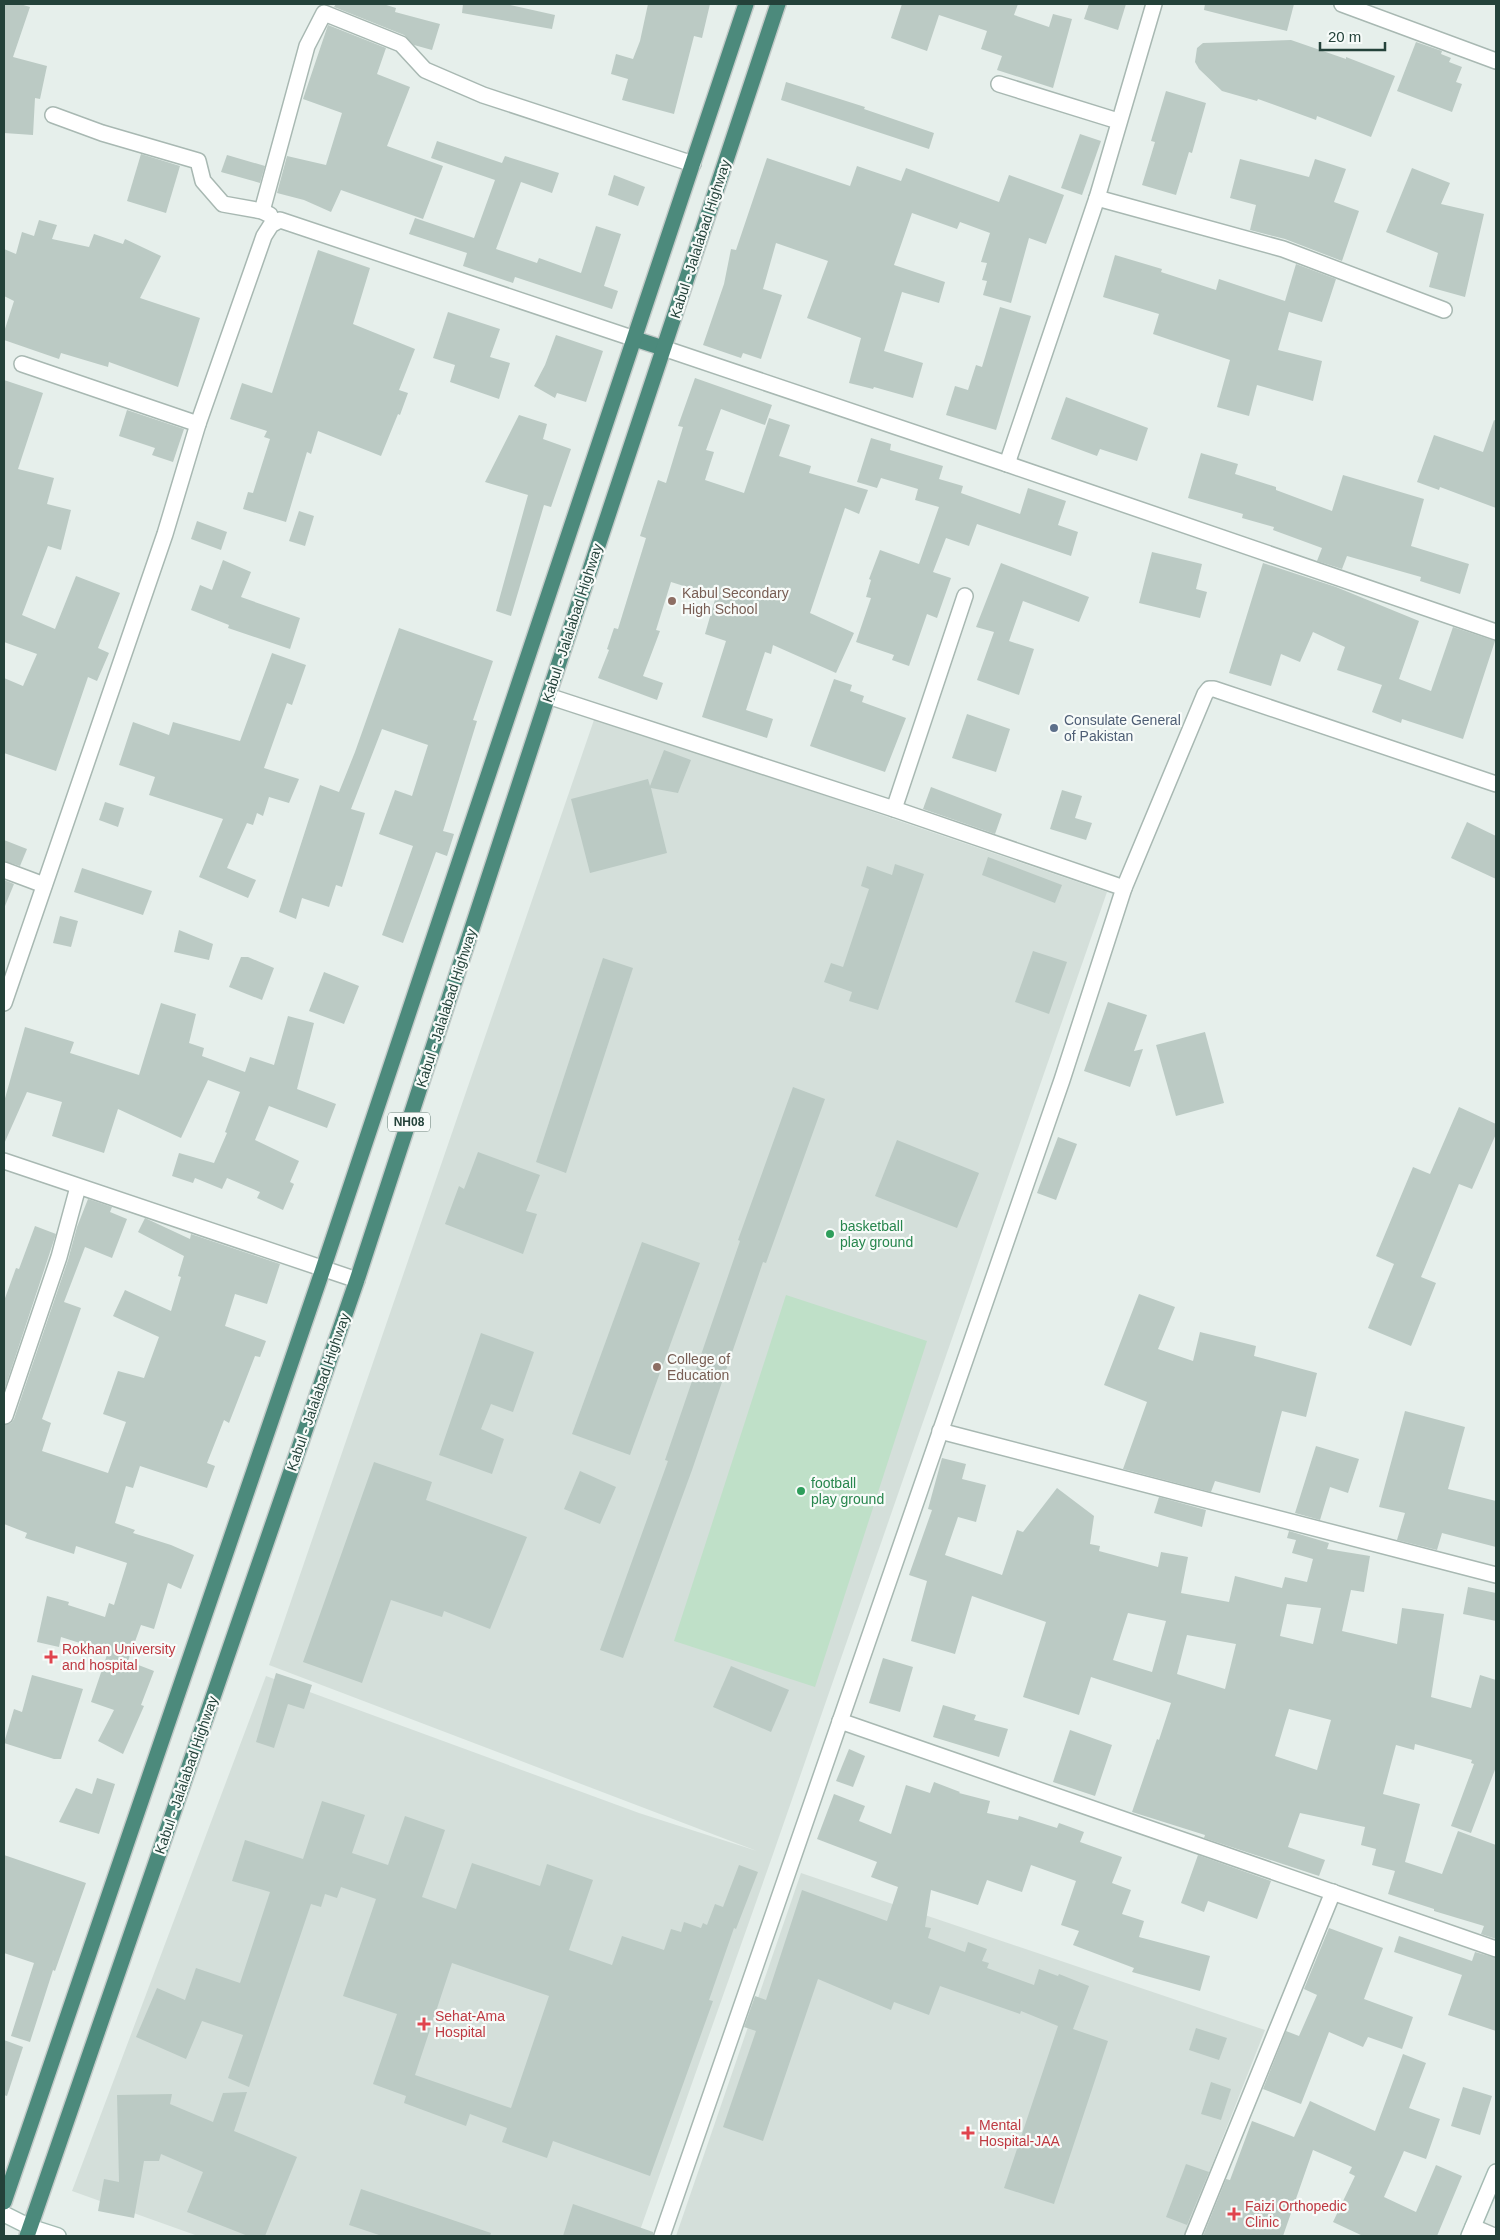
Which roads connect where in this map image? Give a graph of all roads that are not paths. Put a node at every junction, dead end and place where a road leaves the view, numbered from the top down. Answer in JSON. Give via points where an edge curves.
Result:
{"nodes":[{"id":1,"x":746,"y":4,"type":"edge"},
{"id":2,"x":778,"y":4,"type":"edge"},
{"id":3,"x":1154,"y":4,"type":"edge"},
{"id":4,"x":1342,"y":4,"type":"edge"},
{"id":5,"x":1496,"y":61,"type":"edge"},
{"id":6,"x":999,"y":84,"type":"dead end"},
{"id":7,"x":53,"y":115,"type":"dead end"},
{"id":8,"x":1118,"y":121,"type":"junction"},
{"id":9,"x":693,"y":164,"type":"junction"},
{"id":10,"x":1097,"y":198,"type":"junction"},
{"id":11,"x":262,"y":212,"type":"junction"},
{"id":12,"x":280,"y":220,"type":"junction"},
{"id":13,"x":1444,"y":310,"type":"dead end"},
{"id":14,"x":635,"y":338,"type":"junction"},
{"id":15,"x":663,"y":348,"type":"junction"},
{"id":16,"x":22,"y":364,"type":"dead end"},
{"id":17,"x":198,"y":424,"type":"junction"},
{"id":18,"x":1007,"y":464,"type":"junction"},
{"id":19,"x":965,"y":596,"type":"dead end"},
{"id":20,"x":1496,"y":632,"type":"edge"},
{"id":21,"x":548,"y":696,"type":"junction"},
{"id":22,"x":1496,"y":784,"type":"edge"},
{"id":23,"x":894,"y":809,"type":"junction"},
{"id":24,"x":4,"y":870,"type":"edge"},
{"id":25,"x":44,"y":885,"type":"junction"},
{"id":26,"x":1124,"y":888,"type":"junction"},
{"id":27,"x":4,"y":1003,"type":"edge"},
{"id":28,"x":4,"y":1161,"type":"edge"},
{"id":29,"x":78,"y":1187,"type":"junction"},
{"id":30,"x":323,"y":1269,"type":"junction"},
{"id":31,"x":357,"y":1280,"type":"junction"},
{"id":32,"x":5,"y":1416,"type":"edge"},
{"id":33,"x":940,"y":1431,"type":"junction"},
{"id":34,"x":1496,"y":1575,"type":"edge"},
{"id":35,"x":840,"y":1721,"type":"junction"},
{"id":36,"x":1333,"y":1892,"type":"junction"},
{"id":37,"x":1496,"y":1949,"type":"edge"},
{"id":38,"x":1496,"y":2172,"type":"edge"},
{"id":39,"x":4,"y":2202,"type":"edge"},
{"id":40,"x":4,"y":2214,"type":"edge"},
{"id":41,"x":29,"y":2232,"type":"edge"},
{"id":42,"x":1470,"y":2232,"type":"edge"},
{"id":43,"x":58,"y":2236,"type":"edge"},
{"id":44,"x":662,"y":2236,"type":"edge"},
{"id":45,"x":1193,"y":2236,"type":"edge"},
{"id":46,"x":1494,"y":2236,"type":"edge"}],
"edges":[{"from":1,"to":9,"type":"highway","number":"NH08"},
{"from":2,"to":15,"type":"highway","name":"Kabul - Jalalabad Highway","number":"NH08"},
{"from":3,"to":8,"type":"street"},
{"from":4,"to":5,"type":"street"},
{"from":6,"to":8,"type":"street"},
{"from":7,"to":11,"type":"street","via":[[198,161],[202,180],[223,204]]},
{"from":8,"to":10,"type":"street"},
{"from":9,"to":11,"type":"street","via":[[483,95],[425,70],[400,44],[324,13],[307,46]]},
{"from":9,"to":14,"type":"highway","number":"NH08"},
{"from":10,"to":13,"type":"street","via":[[1283,249]]},
{"from":10,"to":18,"type":"street"},
{"from":11,"to":12,"type":"street"},
{"from":12,"to":14,"type":"street"},
{"from":12,"to":17,"type":"street","via":[[271,225],[264,236]]},
{"from":14,"to":15,"type":"highway"},
{"from":14,"to":30,"type":"highway","number":"NH08"},
{"from":15,"to":18,"type":"street"},
{"from":15,"to":21,"type":"highway","name":"Kabul - Jalalabad Highway","number":"NH08"},
{"from":16,"to":17,"type":"street"},
{"from":17,"to":25,"type":"street","via":[[165,534]]},
{"from":18,"to":20,"type":"street"},
{"from":19,"to":23,"type":"street"},
{"from":21,"to":23,"type":"street"},
{"from":21,"to":31,"type":"highway","name":"Kabul - Jalalabad Highway","number":"NH08"},
{"from":22,"to":26,"type":"street","via":[[1214,688],[1209,689]]},
{"from":23,"to":26,"type":"street"},
{"from":24,"to":25,"type":"street"},
{"from":25,"to":27,"type":"street"},
{"from":26,"to":33,"type":"street","via":[[1062,1080]]},
{"from":28,"to":29,"type":"street"},
{"from":29,"to":30,"type":"street"},
{"from":29,"to":32,"type":"street","via":[[59,1257]]},
{"from":30,"to":31,"type":"street"},
{"from":30,"to":39,"type":"highway","number":"NH08"},
{"from":31,"to":41,"type":"highway","name":"Kabul - Jalalabad Highway","number":"NH08"},
{"from":33,"to":34,"type":"street"},
{"from":33,"to":35,"type":"street"},
{"from":35,"to":36,"type":"street"},
{"from":35,"to":44,"type":"street"},
{"from":36,"to":37,"type":"street"},
{"from":36,"to":45,"type":"street"},
{"from":38,"to":42,"type":"street"},
{"from":40,"to":41,"type":"street"},
{"from":41,"to":43,"type":"street"},
{"from":42,"to":46,"type":"street"}]}
